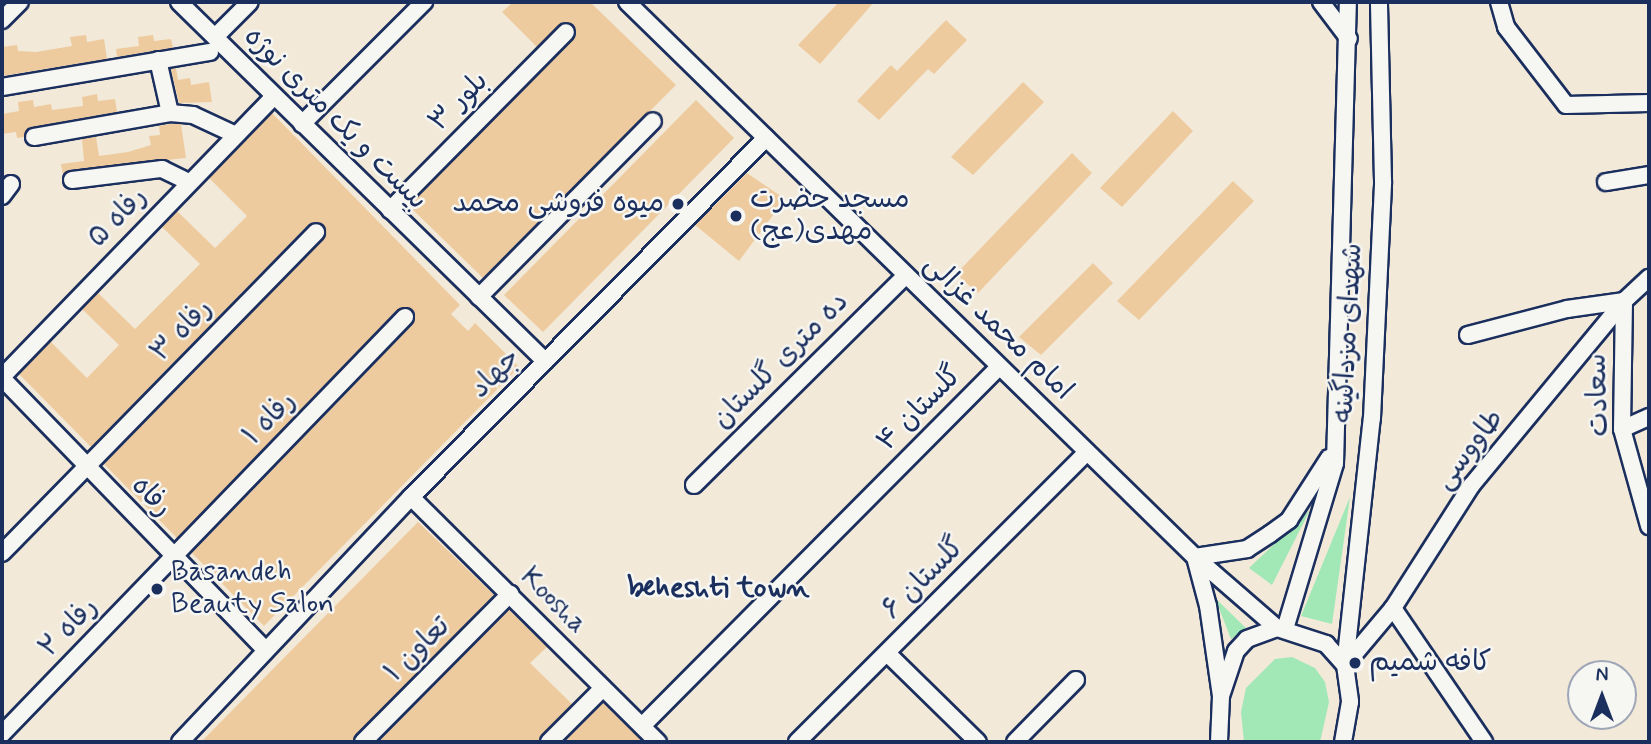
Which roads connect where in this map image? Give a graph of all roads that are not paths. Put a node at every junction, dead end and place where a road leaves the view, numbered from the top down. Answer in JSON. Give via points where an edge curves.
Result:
{"nodes":[{"id":1,"x":20,"y":2,"type":"edge"},
{"id":2,"x":179,"y":2,"type":"edge"},
{"id":3,"x":250,"y":2,"type":"edge"},
{"id":4,"x":424,"y":2,"type":"edge"},
{"id":5,"x":627,"y":2,"type":"edge"},
{"id":6,"x":1321,"y":2,"type":"edge"},
{"id":7,"x":1348,"y":2,"type":"edge"},
{"id":8,"x":1379,"y":2,"type":"edge"},
{"id":9,"x":1499,"y":2,"type":"edge"},
{"id":10,"x":2,"y":20,"type":"edge"},
{"id":11,"x":566,"y":32,"type":"dead end"},
{"id":12,"x":1350,"y":40,"type":"junction"},
{"id":13,"x":213,"y":44,"type":"junction"},
{"id":14,"x":158,"y":60,"type":"junction"},
{"id":15,"x":2,"y":87,"type":"edge"},
{"id":16,"x":274,"y":96,"type":"junction"},
{"id":17,"x":1649,"y":103,"type":"edge"},
{"id":18,"x":170,"y":113,"type":"junction"},
{"id":19,"x":653,"y":121,"type":"dead end"},
{"id":20,"x":302,"y":124,"type":"junction"},
{"id":21,"x":234,"y":134,"type":"junction"},
{"id":22,"x":34,"y":137,"type":"dead end"},
{"id":23,"x":766,"y":138,"type":"junction"},
{"id":24,"x":1649,"y":175,"type":"edge"},
{"id":25,"x":72,"y":180,"type":"dead end"},
{"id":26,"x":189,"y":182,"type":"junction"},
{"id":27,"x":1605,"y":182,"type":"dead end"},
{"id":28,"x":390,"y":210,"type":"junction"},
{"id":29,"x":316,"y":232,"type":"dead end"},
{"id":30,"x":906,"y":275,"type":"junction"},
{"id":31,"x":1649,"y":280,"type":"edge"},
{"id":32,"x":479,"y":296,"type":"junction"},
{"id":33,"x":1624,"y":302,"type":"junction"},
{"id":34,"x":405,"y":317,"type":"dead end"},
{"id":35,"x":1468,"y":335,"type":"dead end"},
{"id":36,"x":545,"y":361,"type":"junction"},
{"id":37,"x":999,"y":367,"type":"junction"},
{"id":38,"x":2,"y":378,"type":"edge"},
{"id":39,"x":1649,"y":417,"type":"edge"},
{"id":40,"x":1622,"y":429,"type":"junction"},
{"id":41,"x":1335,"y":445,"type":"junction"},
{"id":42,"x":1087,"y":452,"type":"junction"},
{"id":43,"x":86,"y":467,"type":"junction"},
{"id":44,"x":694,"y":485,"type":"dead end"},
{"id":45,"x":411,"y":497,"type":"junction"},
{"id":46,"x":1649,"y":526,"type":"edge"},
{"id":47,"x":2,"y":553,"type":"edge"},
{"id":48,"x":173,"y":558,"type":"junction"},
{"id":49,"x":1195,"y":558,"type":"junction"},
{"id":50,"x":510,"y":594,"type":"junction"},
{"id":51,"x":1393,"y":608,"type":"junction"},
{"id":52,"x":1281,"y":628,"type":"junction"},
{"id":53,"x":265,"y":649,"type":"junction"},
{"id":54,"x":887,"y":653,"type":"junction"},
{"id":55,"x":1345,"y":665,"type":"junction"},
{"id":56,"x":1076,"y":680,"type":"dead end"},
{"id":57,"x":603,"y":688,"type":"junction"},
{"id":58,"x":1221,"y":696,"type":"junction"},
{"id":59,"x":642,"y":726,"type":"junction"},
{"id":60,"x":2,"y":734,"type":"edge"},
{"id":61,"x":180,"y":742,"type":"edge"},
{"id":62,"x":363,"y":742,"type":"edge"},
{"id":63,"x":549,"y":742,"type":"edge"},
{"id":64,"x":658,"y":742,"type":"edge"},
{"id":65,"x":797,"y":742,"type":"edge"},
{"id":66,"x":978,"y":742,"type":"edge"},
{"id":67,"x":1015,"y":742,"type":"edge"},
{"id":68,"x":1219,"y":742,"type":"edge"},
{"id":69,"x":1343,"y":742,"type":"edge"},
{"id":70,"x":1484,"y":742,"type":"edge"}],
"edges":[{"from":1,"to":10,"type":"street"},
{"from":2,"to":13,"type":"street","name":"بیست و یک متری نوژه"},
{"from":3,"to":13,"type":"street"},
{"from":4,"to":20,"type":"street"},
{"from":5,"to":23,"type":"street","name":"امام محمد غزالی"},
{"from":6,"to":12,"type":"street"},
{"from":7,"to":12,"type":"street","name":"شهدای مزداگینه"},
{"from":8,"to":55,"type":"street","name":"شهدای مزداگینه","via":[[1382,181],[1372,418]]},
{"from":9,"to":17,"type":"street","via":[[1506,27],[1566,105]]},
{"from":11,"to":28,"type":"street","name":"بلور ۳"},
{"from":12,"to":41,"type":"street","name":"شهدای مزداگینه"},
{"from":13,"to":14,"type":"street"},
{"from":13,"to":16,"type":"street","name":"بیست و یک متری نوژه"},
{"from":14,"to":15,"type":"street"},
{"from":14,"to":18,"type":"street"},
{"from":16,"to":20,"type":"street","name":"بیست و یک متری نوژه"},
{"from":16,"to":21,"type":"street","name":"رفاه ۵"},
{"from":18,"to":21,"type":"street","via":[[193,114]]},
{"from":18,"to":22,"type":"street"},
{"from":19,"to":32,"type":"street"},
{"from":20,"to":28,"type":"street","name":"بیست و یک متری نوژه"},
{"from":21,"to":26,"type":"street","name":"رفاه ۵"},
{"from":23,"to":30,"type":"street","name":"امام محمد غزالی"},
{"from":23,"to":36,"type":"street","name":"جهاد"},
{"from":24,"to":27,"type":"street"},
{"from":25,"to":26,"type":"street","via":[[162,169]]},
{"from":26,"to":38,"type":"street","name":"رفاه ۵"},
{"from":28,"to":32,"type":"street","name":"بیست و یک متری نوژه"},
{"from":29,"to":43,"type":"street","name":"رفاه ۳"},
{"from":30,"to":37,"type":"street","name":"امام محمد غزالی"},
{"from":30,"to":44,"type":"street","name":"ده متری گلستان"},
{"from":31,"to":33,"type":"street","name":"طاووسی"},
{"from":32,"to":36,"type":"street","name":"بیست و یک متری نوژه"},
{"from":33,"to":35,"type":"street","via":[[1567,309]]},
{"from":33,"to":40,"type":"street","name":"سعادت"},
{"from":33,"to":51,"type":"street","name":"طاووسی","via":[[1471,486]]},
{"from":34,"to":48,"type":"street","name":"رفاه ۱"},
{"from":36,"to":45,"type":"street","name":"جهاد"},
{"from":37,"to":42,"type":"street","name":"امام محمد غزالی"},
{"from":37,"to":59,"type":"street","name":"گلستان ۴"},
{"from":38,"to":43,"type":"street","name":"رفاه"},
{"from":39,"to":40,"type":"street"},
{"from":40,"to":46,"type":"street","name":"سعادت"},
{"from":41,"to":49,"type":"street","via":[[1320,477],[1289,520],[1247,549]]},
{"from":41,"to":52,"type":"street","name":"شهدای مزداگینه","via":[[1328,489]]},
{"from":42,"to":49,"type":"street","name":"امام محمد غزالی"},
{"from":42,"to":54,"type":"street","name":"گلستان ۶"},
{"from":43,"to":47,"type":"street","name":"رفاه ۳"},
{"from":43,"to":48,"type":"street","name":"رفاه"},
{"from":45,"to":50,"type":"street","name":"Koosha"},
{"from":45,"to":53,"type":"street","name":"جهاد"},
{"from":48,"to":53,"type":"street","name":"رفاه"},
{"from":48,"to":60,"type":"street","name":"رفاه ۲"},
{"from":49,"to":52,"type":"street","name":"امام محمد غزالی"},
{"from":49,"to":58,"type":"street","via":[[1208,606]]},
{"from":50,"to":57,"type":"street","name":"Koosha"},
{"from":50,"to":62,"type":"street","name":"تعاون ۱"},
{"from":51,"to":55,"type":"street","name":"طاووسی"},
{"from":51,"to":70,"type":"street"},
{"from":52,"to":55,"type":"street","via":[[1326,644]]},
{"from":52,"to":58,"type":"street","via":[[1247,639],[1236,651]]},
{"from":53,"to":61,"type":"street","name":"جهاد"},
{"from":54,"to":65,"type":"street","name":"گلستان ۶"},
{"from":54,"to":66,"type":"street"},
{"from":55,"to":69,"type":"street","name":"شهدای مزداگینه","via":[[1350,702]]},
{"from":56,"to":67,"type":"street"},
{"from":57,"to":59,"type":"street","name":"Koosha"},
{"from":57,"to":63,"type":"street"},
{"from":58,"to":68,"type":"street"},
{"from":59,"to":64,"type":"street","name":"Koosha"}]}
